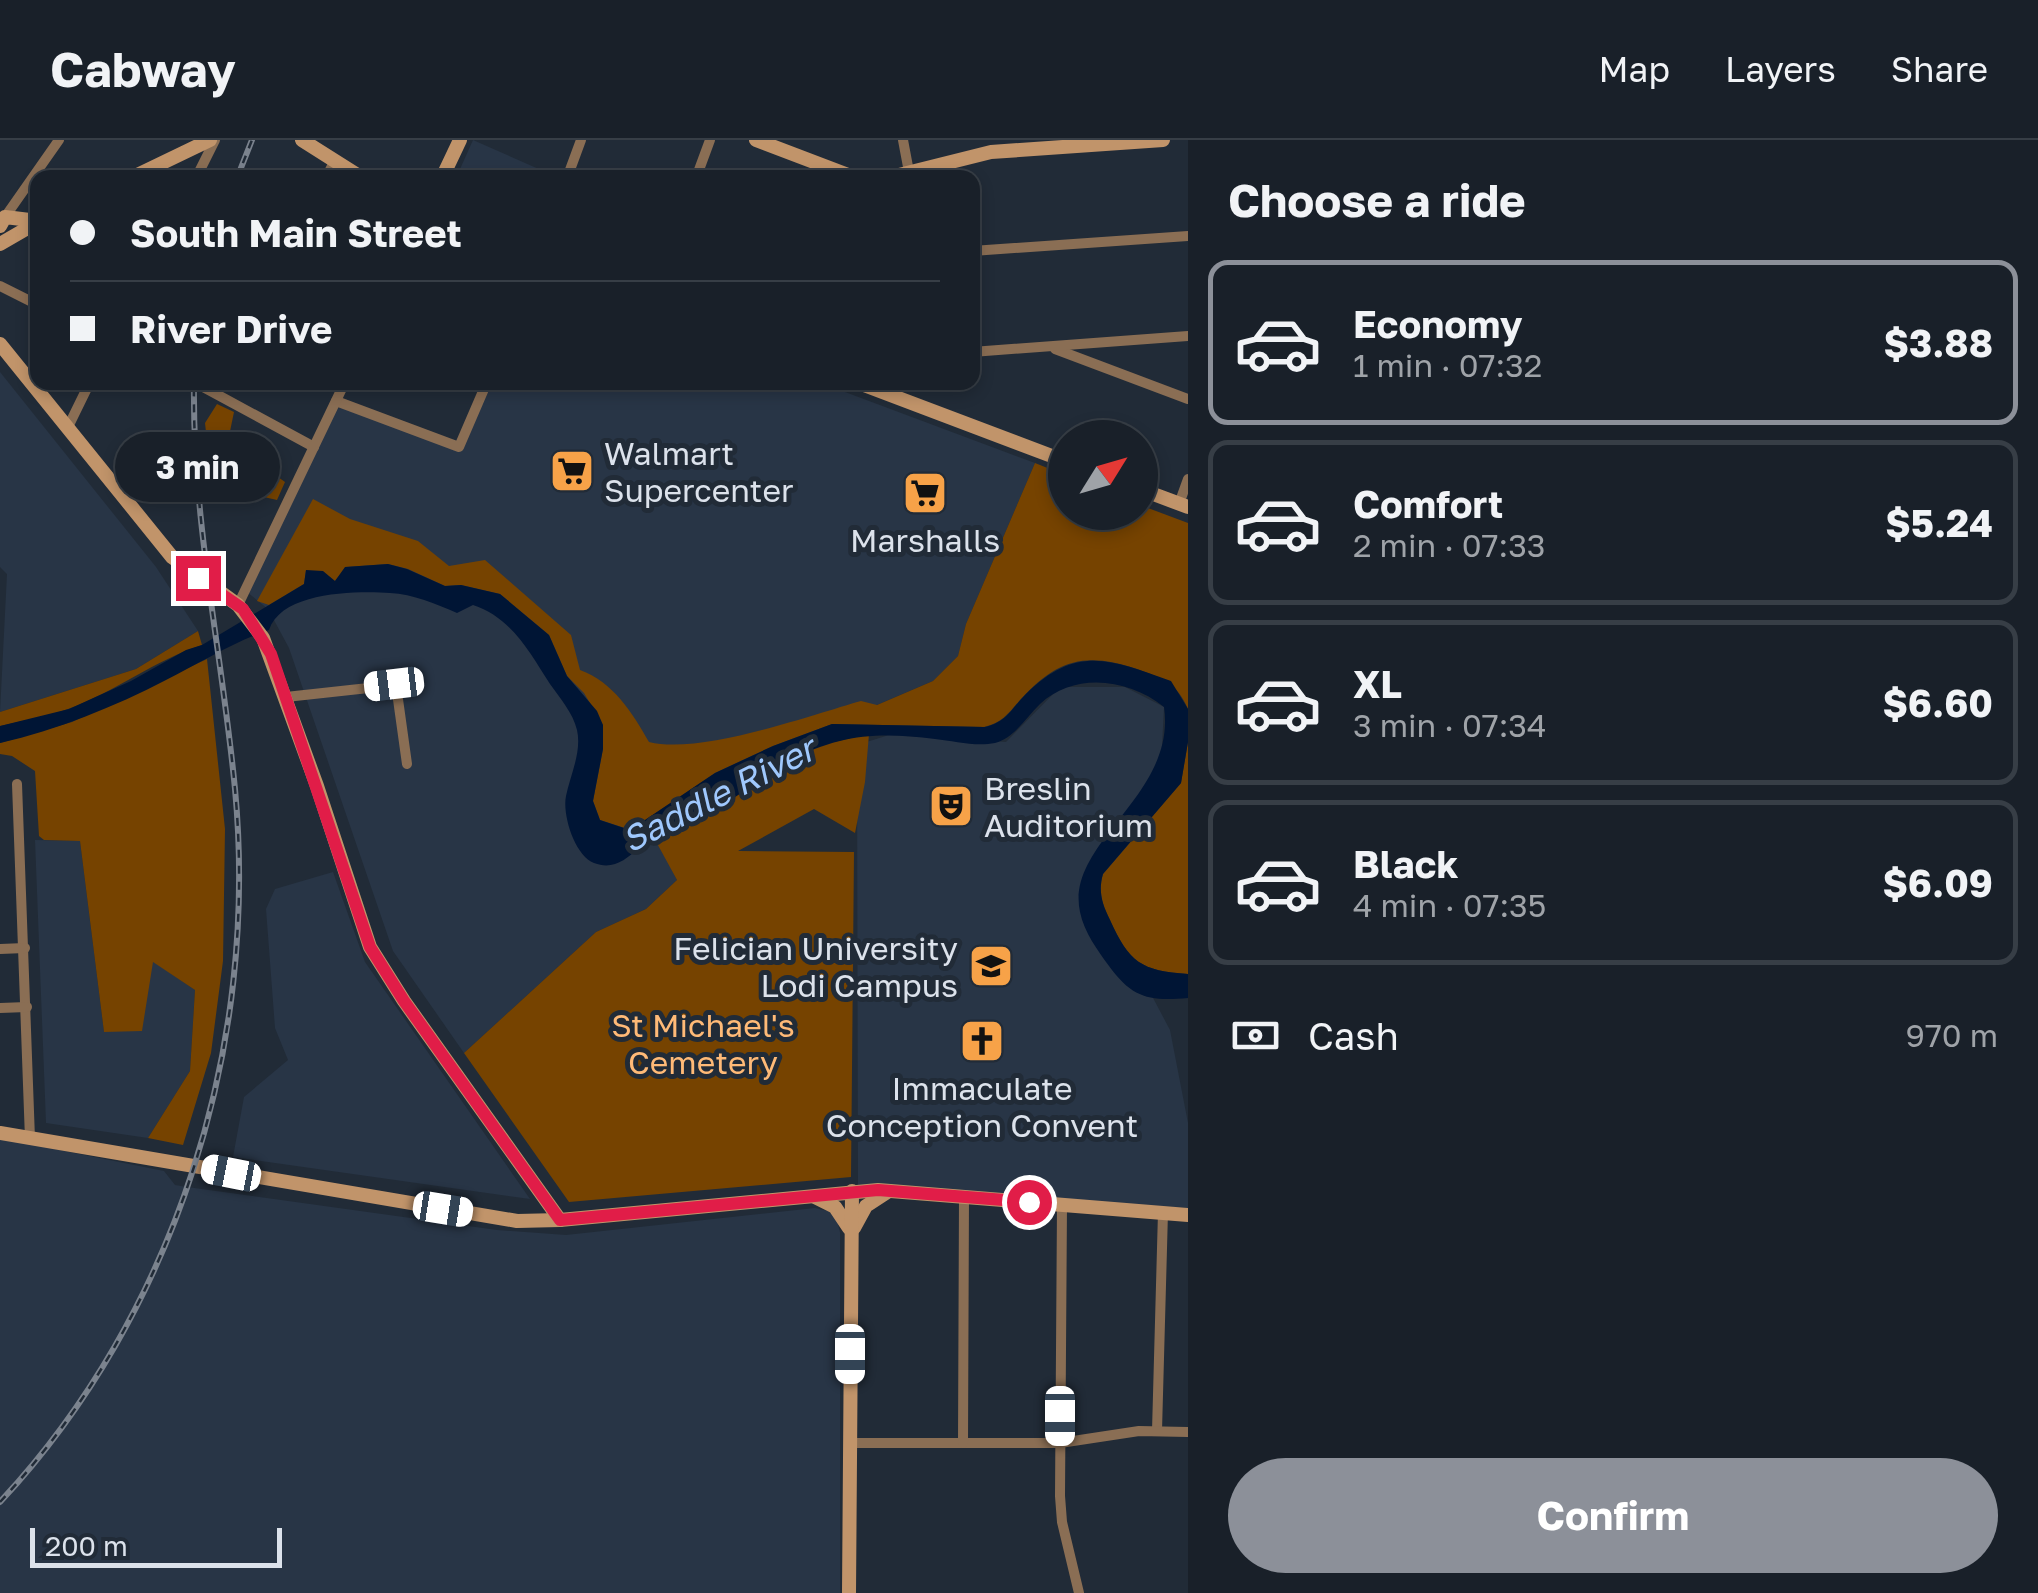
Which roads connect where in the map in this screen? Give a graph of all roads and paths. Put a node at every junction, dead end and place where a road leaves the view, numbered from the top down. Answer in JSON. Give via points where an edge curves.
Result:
{"nodes":[{"id":1,"x":59,"y":140,"type":"edge"},
{"id":2,"x":212,"y":140,"type":"edge"},
{"id":3,"x":302,"y":140,"type":"edge"},
{"id":4,"x":460,"y":140,"type":"edge"},
{"id":5,"x":581,"y":140,"type":"edge"},
{"id":6,"x":710,"y":140,"type":"edge"},
{"id":7,"x":756,"y":140,"type":"edge"},
{"id":8,"x":903,"y":140,"type":"edge"},
{"id":9,"x":1162,"y":140,"type":"edge"},
{"id":10,"x":1042,"y":144,"type":"edge"},
{"id":11,"x":334,"y":162,"type":"junction"},
{"id":12,"x":38,"y":170,"type":"edge"},
{"id":13,"x":148,"y":170,"type":"edge"},
{"id":14,"x":199,"y":170,"type":"edge"},
{"id":15,"x":330,"y":170,"type":"edge"},
{"id":16,"x":348,"y":170,"type":"edge"},
{"id":17,"x":446,"y":170,"type":"edge"},
{"id":18,"x":570,"y":170,"type":"edge"},
{"id":19,"x":699,"y":170,"type":"edge"},
{"id":20,"x":835,"y":170,"type":"edge"},
{"id":21,"x":913,"y":170,"type":"edge"},
{"id":22,"x":925,"y":170,"type":"edge"},
{"id":23,"x":30,"y":182,"type":"edge"},
{"id":24,"x":3,"y":221,"type":"edge"},
{"id":25,"x":30,"y":222,"type":"edge"},
{"id":26,"x":30,"y":227,"type":"edge"},
{"id":27,"x":1188,"y":236,"type":"edge"},
{"id":28,"x":0,"y":244,"type":"edge"},
{"id":29,"x":980,"y":250,"type":"edge"},
{"id":30,"x":0,"y":286,"type":"edge"},
{"id":31,"x":30,"y":300,"type":"edge"},
{"id":32,"x":1188,"y":336,"type":"edge"},
{"id":33,"x":0,"y":344,"type":"edge"},
{"id":34,"x":1050,"y":348,"type":"junction"},
{"id":35,"x":980,"y":352,"type":"edge"},
{"id":36,"x":30,"y":381,"type":"edge"},
{"id":37,"x":38,"y":390,"type":"edge"},
{"id":38,"x":86,"y":390,"type":"edge"},
{"id":39,"x":209,"y":390,"type":"edge"},
{"id":40,"x":220,"y":390,"type":"edge"},
{"id":41,"x":341,"y":390,"type":"edge"},
{"id":42,"x":484,"y":390,"type":"edge"},
{"id":43,"x":877,"y":390,"type":"edge"},
{"id":44,"x":218,"y":395,"type":"junction"},
{"id":45,"x":1188,"y":399,"type":"edge"},
{"id":46,"x":336,"y":401,"type":"junction"},
{"id":47,"x":68,"y":427,"type":"junction"},
{"id":48,"x":314,"y":447,"type":"junction"},
{"id":49,"x":1048,"y":455,"type":"edge"},
{"id":50,"x":1188,"y":479,"type":"edge"},
{"id":51,"x":1158,"y":496,"type":"edge"},
{"id":52,"x":1184,"y":506,"type":"edge"},
{"id":53,"x":240,"y":607,"type":"junction"},
{"id":54,"x":286,"y":697,"type":"junction"},
{"id":55,"x":407,"y":764,"type":"dead end"},
{"id":56,"x":18,"y":784,"type":"dead end"},
{"id":57,"x":25,"y":948,"type":"junction"},
{"id":58,"x":0,"y":949,"type":"edge"},
{"id":59,"x":27,"y":1007,"type":"junction"},
{"id":60,"x":0,"y":1008,"type":"edge"},
{"id":61,"x":0,"y":1134,"type":"edge"},
{"id":62,"x":30,"y":1138,"type":"junction"},
{"id":63,"x":890,"y":1190,"type":"junction"},
{"id":64,"x":852,"y":1191,"type":"junction"},
{"id":65,"x":540,"y":1193,"type":"junction"},
{"id":66,"x":809,"y":1196,"type":"junction"},
{"id":67,"x":964,"y":1196,"type":"junction"},
{"id":68,"x":1062,"y":1205,"type":"junction"},
{"id":69,"x":1163,"y":1212,"type":"junction"},
{"id":70,"x":1188,"y":1215,"type":"edge"},
{"id":71,"x":517,"y":1220,"type":"junction"},
{"id":72,"x":560,"y":1220,"type":"junction"},
{"id":73,"x":852,"y":1234,"type":"junction"},
{"id":74,"x":1157,"y":1430,"type":"junction"},
{"id":75,"x":1188,"y":1432,"type":"edge"},
{"id":76,"x":963,"y":1443,"type":"junction"},
{"id":77,"x":1060,"y":1443,"type":"junction"},
{"id":78,"x":850,"y":1444,"type":"junction"},
{"id":79,"x":849,"y":1593,"type":"edge"},
{"id":80,"x":1079,"y":1593,"type":"edge"}],
"edges":[{"from":1,"to":12,"type":"street"},
{"from":2,"to":13,"type":"street"},
{"from":2,"to":14,"type":"street"},
{"from":3,"to":11,"type":"street"},
{"from":4,"to":17,"type":"street"},
{"from":5,"to":18,"type":"street"},
{"from":6,"to":19,"type":"street"},
{"from":7,"to":20,"type":"street"},
{"from":8,"to":21,"type":"street"},
{"from":9,"to":10,"type":"street"},
{"from":10,"to":22,"type":"street"},
{"from":11,"to":15,"type":"street"},
{"from":11,"to":16,"type":"street"},
{"from":23,"to":24,"type":"street"},
{"from":24,"to":25,"type":"street"},
{"from":26,"to":28,"type":"street"},
{"from":27,"to":29,"type":"street"},
{"from":30,"to":31,"type":"street"},
{"from":32,"to":34,"type":"street"},
{"from":33,"to":36,"type":"street"},
{"from":34,"to":35,"type":"street"},
{"from":34,"to":45,"type":"street"},
{"from":37,"to":47,"type":"street"},
{"from":38,"to":47,"type":"street"},
{"from":39,"to":44,"type":"street"},
{"from":40,"to":44,"type":"street"},
{"from":41,"to":46,"type":"street"},
{"from":42,"to":46,"type":"street","via":[[459,447]]},
{"from":43,"to":49,"type":"street"},
{"from":44,"to":48,"type":"street"},
{"from":46,"to":48,"type":"street"},
{"from":47,"to":53,"type":"street","via":[[172,557]]},
{"from":48,"to":53,"type":"street"},
{"from":50,"to":52,"type":"street"},
{"from":51,"to":52,"type":"street"},
{"from":53,"to":54,"type":"street","via":[[265,641]]},
{"from":54,"to":55,"type":"street","via":[[396,685]]},
{"from":54,"to":65,"type":"street","via":[[370,947]]},
{"from":56,"to":57,"type":"street"},
{"from":57,"to":58,"type":"street"},
{"from":57,"to":59,"type":"street"},
{"from":59,"to":60,"type":"street"},
{"from":59,"to":62,"type":"street"},
{"from":61,"to":62,"type":"street"},
{"from":62,"to":71,"type":"street"},
{"from":63,"to":64,"type":"street"},
{"from":63,"to":67,"type":"street"},
{"from":63,"to":73,"type":"street","via":[[858,1215]]},
{"from":64,"to":66,"type":"street"},
{"from":64,"to":73,"type":"street"},
{"from":65,"to":71,"type":"street","via":[[538,1209]]},
{"from":65,"to":72,"type":"street"},
{"from":66,"to":72,"type":"street"},
{"from":66,"to":73,"type":"street","via":[[835,1207]]},
{"from":67,"to":68,"type":"street"},
{"from":67,"to":76,"type":"street"},
{"from":68,"to":69,"type":"street"},
{"from":68,"to":77,"type":"street"},
{"from":69,"to":70,"type":"street"},
{"from":69,"to":74,"type":"street"},
{"from":71,"to":72,"type":"street"},
{"from":73,"to":78,"type":"street"},
{"from":74,"to":75,"type":"street"},
{"from":74,"to":77,"type":"street"},
{"from":76,"to":77,"type":"street"},
{"from":76,"to":78,"type":"street"},
{"from":77,"to":80,"type":"street","via":[[1062,1522]]},
{"from":78,"to":79,"type":"street"}]}
